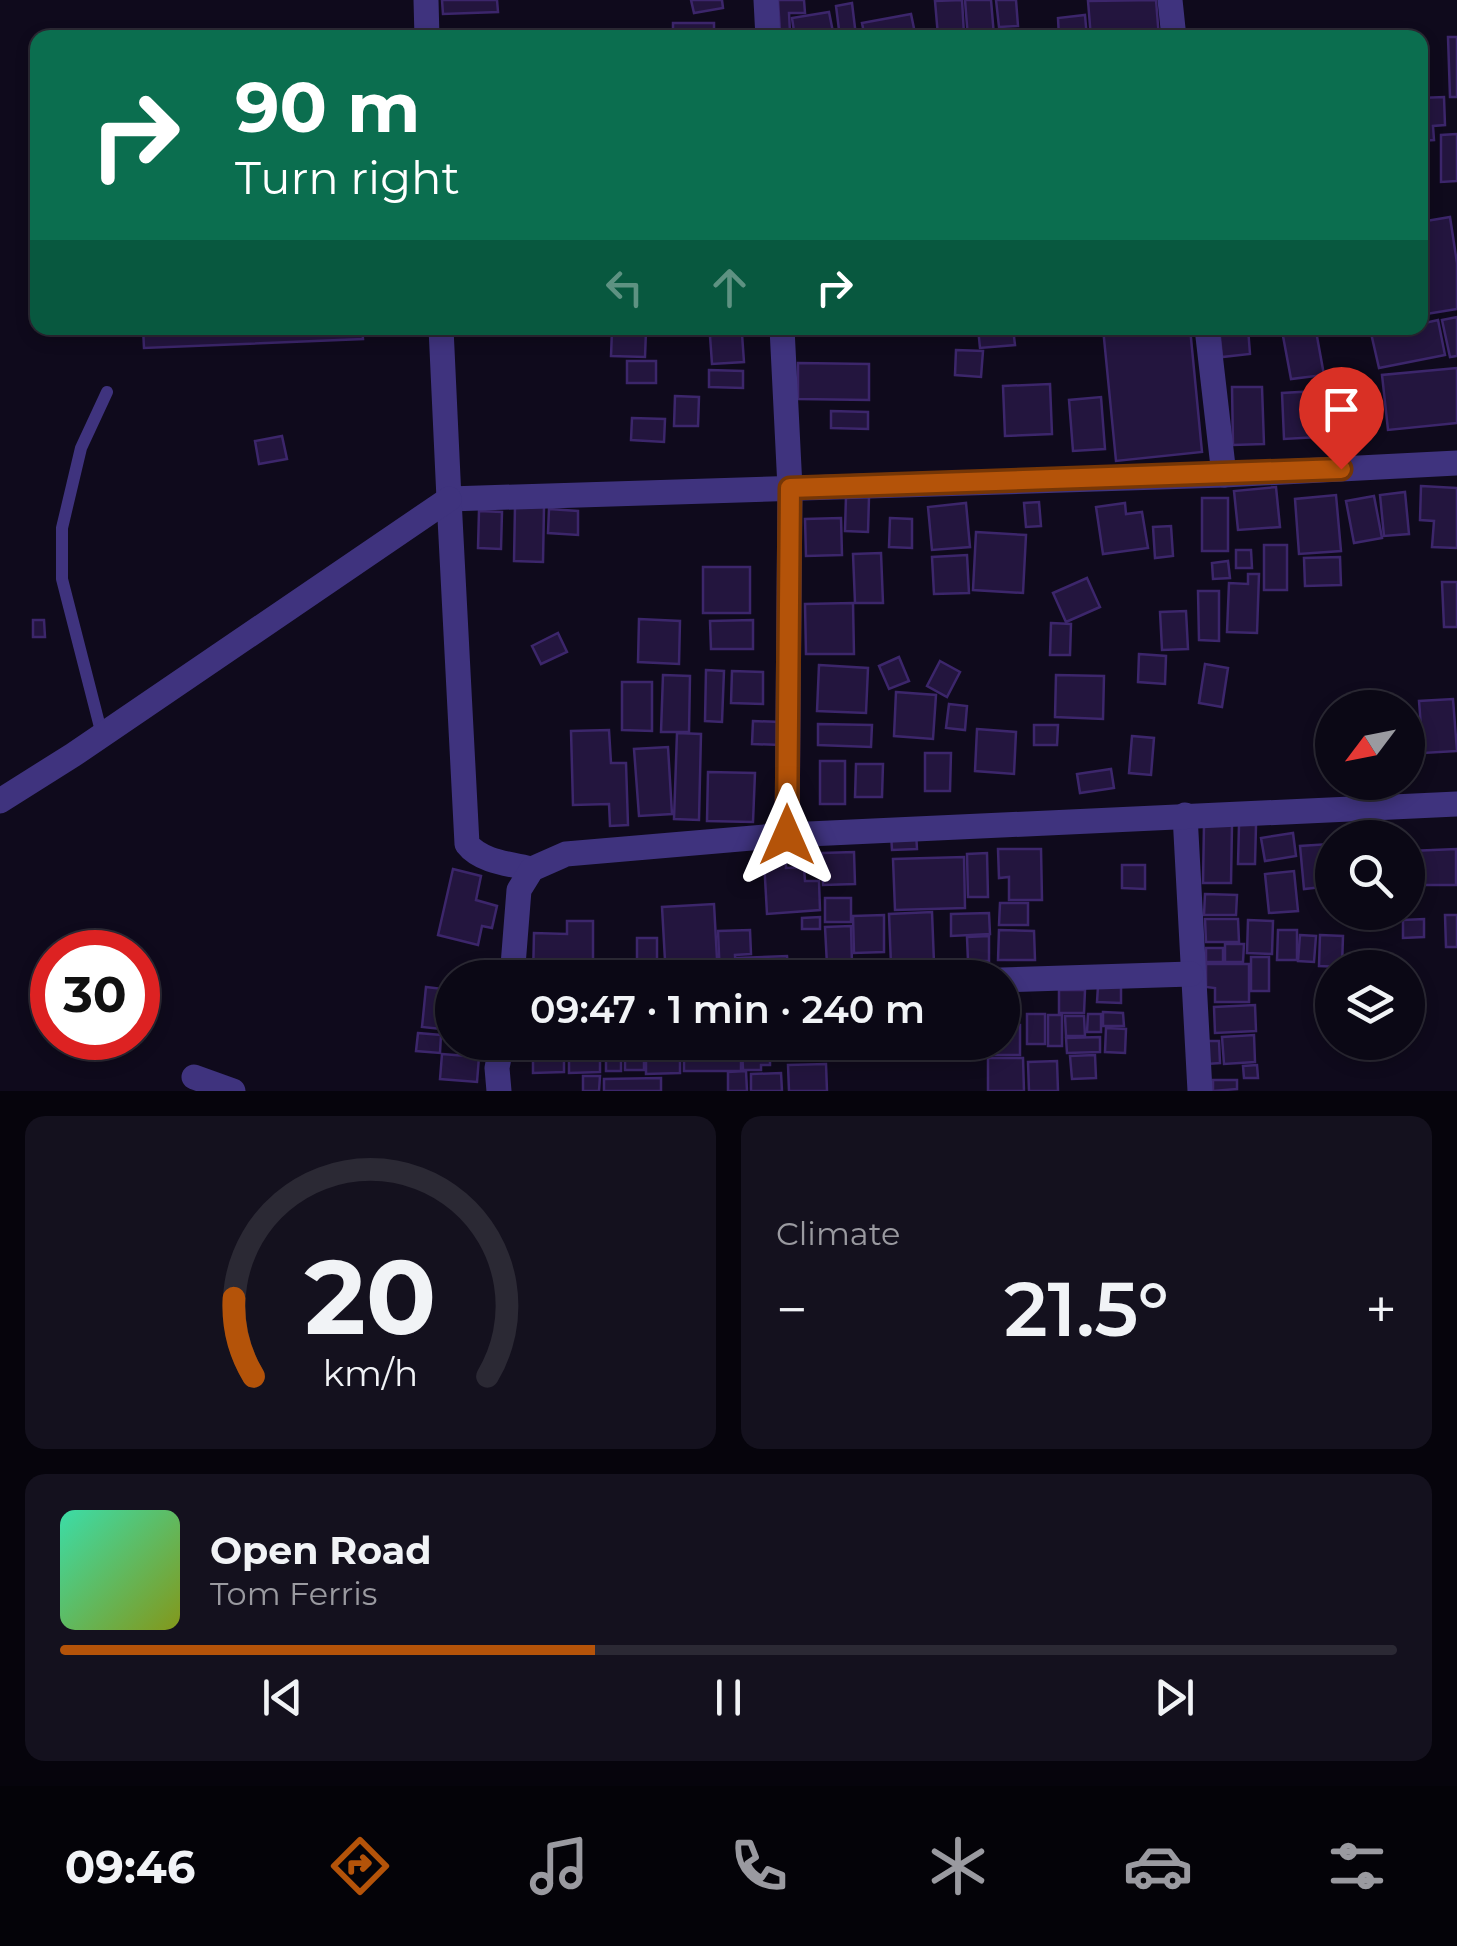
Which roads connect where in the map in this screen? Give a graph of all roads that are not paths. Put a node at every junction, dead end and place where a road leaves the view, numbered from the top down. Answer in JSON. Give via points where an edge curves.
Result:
{"nodes":[{"id":1,"x":426,"y":0,"type":"edge"},
{"id":2,"x":766,"y":0,"type":"edge"},
{"id":3,"x":1170,"y":0,"type":"edge"},
{"id":4,"x":428,"y":30,"type":"edge"},
{"id":5,"x":768,"y":30,"type":"edge"},
{"id":6,"x":1173,"y":30,"type":"edge"},
{"id":7,"x":441,"y":335,"type":"edge"},
{"id":8,"x":782,"y":335,"type":"edge"},
{"id":9,"x":1208,"y":335,"type":"edge"},
{"id":10,"x":108,"y":392,"type":"dead end"},
{"id":11,"x":1457,"y":462,"type":"edge"},
{"id":12,"x":1224,"y":475,"type":"junction"},
{"id":13,"x":790,"y":488,"type":"junction"},
{"id":14,"x":449,"y":498,"type":"junction"},
{"id":15,"x":102,"y":735,"type":"junction"},
{"id":16,"x":0,"y":801,"type":"edge"},
{"id":17,"x":1457,"y":804,"type":"edge"},
{"id":18,"x":1184,"y":815,"type":"junction"},
{"id":19,"x":787,"y":835,"type":"junction"},
{"id":20,"x":532,"y":869,"type":"junction"},
{"id":21,"x":513,"y":960,"type":"edge"},
{"id":22,"x":1191,"y":974,"type":"junction"},
{"id":23,"x":1020,"y":979,"type":"edge"},
{"id":24,"x":499,"y":1060,"type":"edge"},
{"id":25,"x":194,"y":1078,"type":"dead end"},
{"id":26,"x":233,"y":1091,"type":"edge"},
{"id":27,"x":498,"y":1091,"type":"edge"},
{"id":28,"x":1200,"y":1091,"type":"edge"}],
"edges":[{"from":1,"to":4,"type":"street"},
{"from":2,"to":5,"type":"street"},
{"from":3,"to":6,"type":"street"},
{"from":7,"to":14,"type":"street"},
{"from":8,"to":13,"type":"street"},
{"from":9,"to":12,"type":"street"},
{"from":10,"to":15,"type":"lane","via":[[81,448],[62,528],[62,578]]},
{"from":11,"to":12,"type":"street"},
{"from":12,"to":13,"type":"street"},
{"from":13,"to":14,"type":"street"},
{"from":13,"to":19,"type":"street"},
{"from":14,"to":15,"type":"street"},
{"from":14,"to":20,"type":"street","via":[[467,844],[493,860]]},
{"from":15,"to":16,"type":"street"},
{"from":17,"to":18,"type":"street"},
{"from":18,"to":19,"type":"street"},
{"from":18,"to":22,"type":"street"},
{"from":19,"to":20,"type":"street","via":[[566,854]]},
{"from":20,"to":21,"type":"street","via":[[519,890]]},
{"from":22,"to":23,"type":"street"},
{"from":22,"to":28,"type":"street"},
{"from":24,"to":27,"type":"street"},
{"from":25,"to":26,"type":"street"}]}
